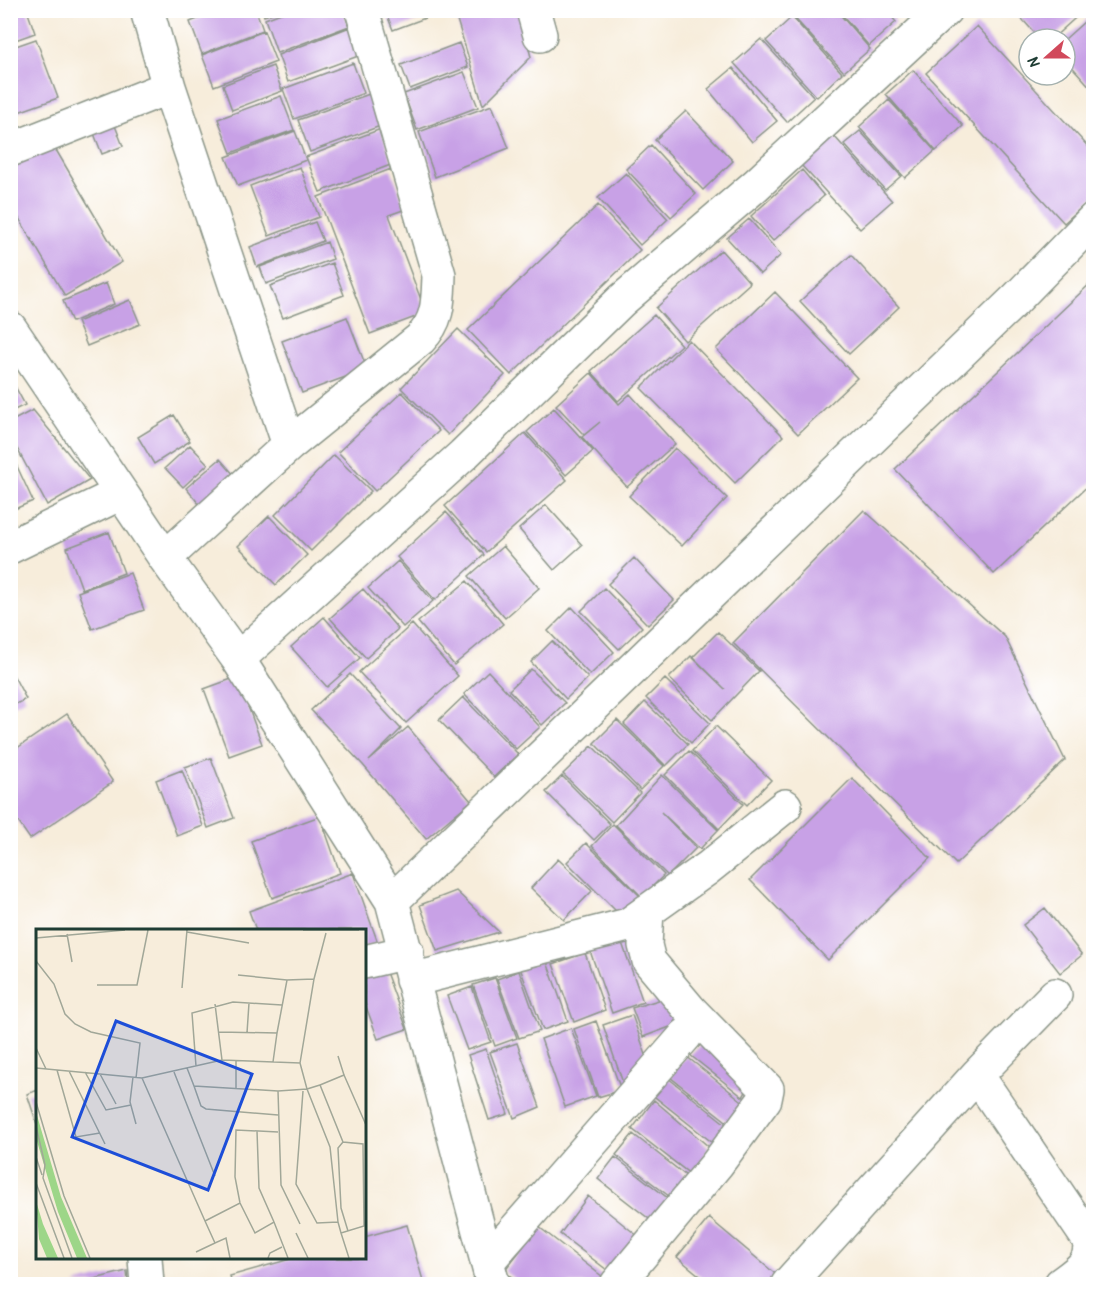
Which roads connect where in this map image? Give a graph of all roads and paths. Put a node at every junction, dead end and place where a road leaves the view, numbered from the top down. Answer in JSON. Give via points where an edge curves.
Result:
{"nodes":[{"id":1,"x":147,"y":10,"type":"edge"},
{"id":2,"x":362,"y":10,"type":"edge"},
{"id":3,"x":945,"y":10,"type":"edge"},
{"id":4,"x":169,"y":87,"type":"junction"},
{"id":5,"x":10,"y":150,"type":"edge"},
{"id":6,"x":1094,"y":219,"type":"edge"},
{"id":7,"x":10,"y":328,"type":"edge"},
{"id":8,"x":289,"y":445,"type":"junction"},
{"id":9,"x":121,"y":493,"type":"junction"},
{"id":10,"x":10,"y":547,"type":"edge"},
{"id":11,"x":165,"y":558,"type":"junction"},
{"id":12,"x":238,"y":659,"type":"junction"},
{"id":13,"x":785,"y":806,"type":"dead end"},
{"id":14,"x":392,"y":901,"type":"junction"},
{"id":15,"x":648,"y":911,"type":"junction"},
{"id":16,"x":366,"y":962,"type":"edge"},
{"id":17,"x":410,"y":966,"type":"junction"},
{"id":18,"x":1055,"y":995,"type":"dead end"},
{"id":19,"x":686,"y":1035,"type":"dead end"},
{"id":20,"x":977,"y":1075,"type":"junction"},
{"id":21,"x":145,"y":1259,"type":"edge"},
{"id":22,"x":490,"y":1273,"type":"edge"},
{"id":23,"x":147,"y":1284,"type":"edge"},
{"id":24,"x":617,"y":1284,"type":"edge"},
{"id":25,"x":788,"y":1284,"type":"edge"},
{"id":26,"x":1061,"y":1284,"type":"edge"}],
"edges":[{"from":1,"to":4,"type":"street"},
{"from":2,"to":8,"type":"street","via":[[439,275],[436,318],[420,339]]},
{"from":3,"to":12,"type":"street","via":[[756,185],[621,301],[463,456]]},
{"from":4,"to":5,"type":"street"},
{"from":4,"to":8,"type":"street"},
{"from":6,"to":14,"type":"street","via":[[1015,300]]},
{"from":7,"to":9,"type":"street"},
{"from":8,"to":11,"type":"street"},
{"from":9,"to":10,"type":"street"},
{"from":9,"to":11,"type":"street"},
{"from":11,"to":12,"type":"street"},
{"from":12,"to":14,"type":"street"},
{"from":13,"to":15,"type":"street"},
{"from":14,"to":17,"type":"street"},
{"from":15,"to":17,"type":"street","via":[[628,925]]},
{"from":15,"to":24,"type":"street","via":[[645,945],[649,961],[766,1089],[765,1099],[717,1164]]},
{"from":16,"to":17,"type":"street"},
{"from":17,"to":22,"type":"street"},
{"from":18,"to":20,"type":"street"},
{"from":19,"to":22,"type":"street"},
{"from":20,"to":25,"type":"street"},
{"from":20,"to":26,"type":"street","via":[[1089,1240],[1090,1258]]},
{"from":21,"to":23,"type":"street"}]}
